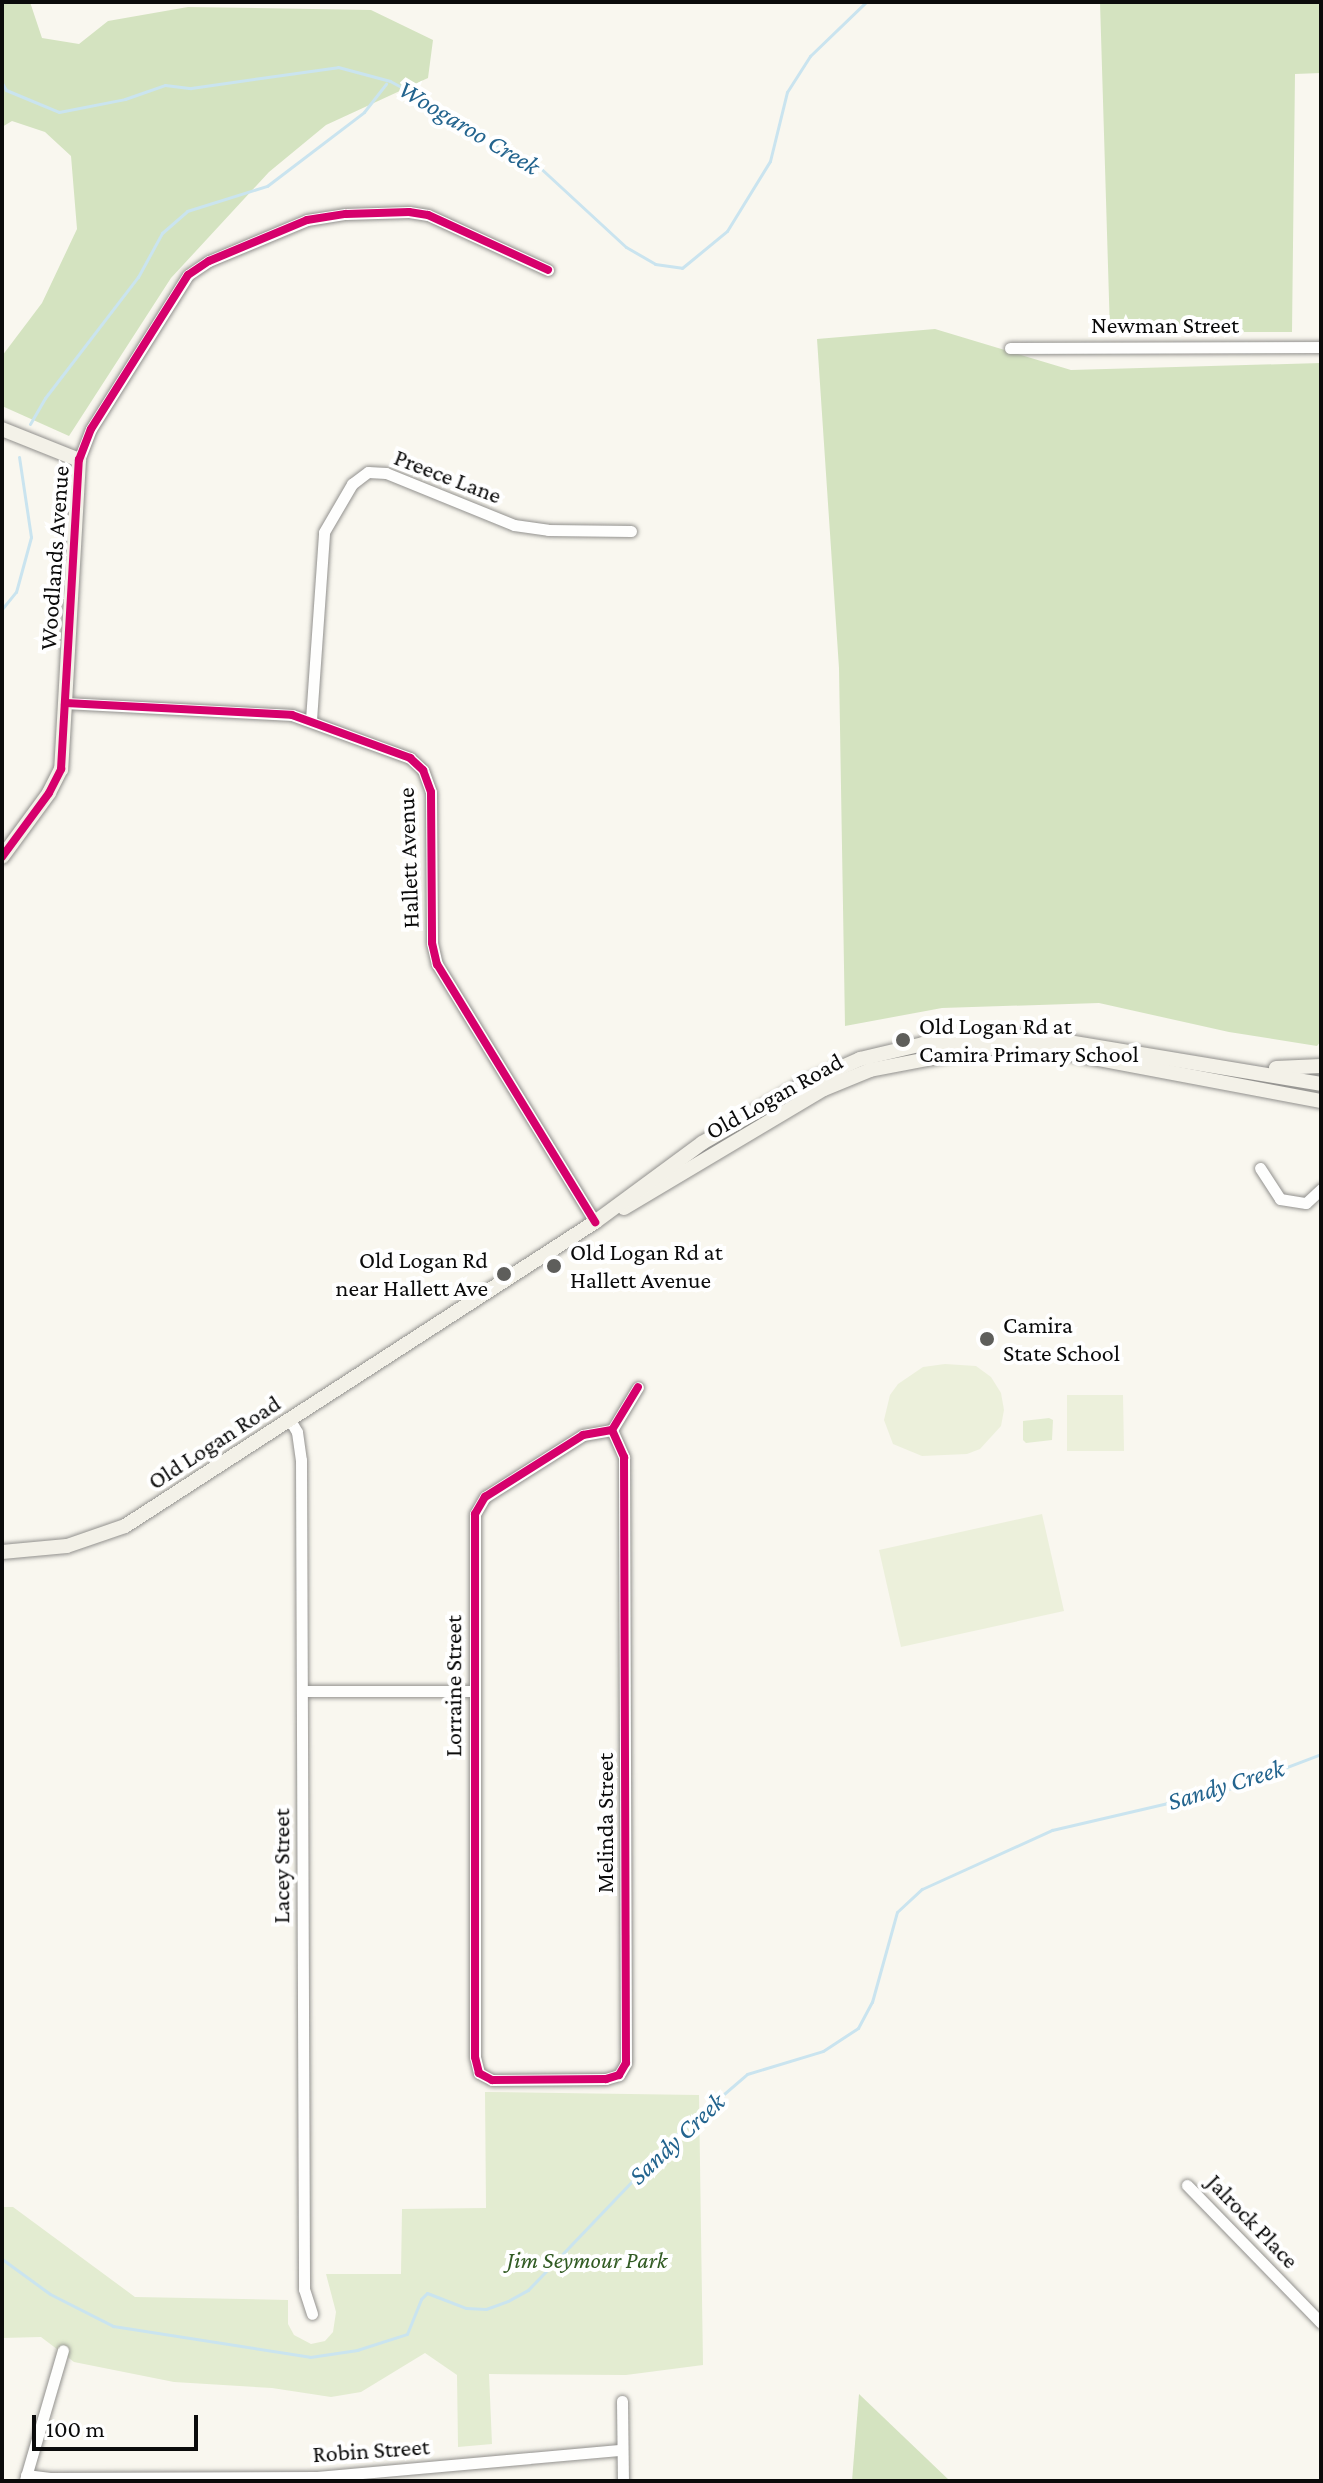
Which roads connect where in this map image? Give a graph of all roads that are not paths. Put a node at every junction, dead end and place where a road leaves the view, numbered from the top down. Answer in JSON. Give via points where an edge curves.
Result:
{"nodes":[{"id":1,"x":548,"y":270,"type":"dead end"},
{"id":2,"x":1321,"y":347,"type":"edge"},
{"id":3,"x":1010,"y":348,"type":"dead end"},
{"id":4,"x":2,"y":429,"type":"edge"},
{"id":5,"x":79,"y":460,"type":"junction"},
{"id":6,"x":631,"y":531,"type":"dead end"},
{"id":7,"x":65,"y":703,"type":"junction"},
{"id":8,"x":311,"y":720,"type":"junction"},
{"id":9,"x":2,"y":857,"type":"edge"},
{"id":10,"x":1216,"y":1065,"type":"junction"},
{"id":11,"x":1321,"y":1066,"type":"edge"},
{"id":12,"x":1321,"y":1084,"type":"edge"},
{"id":13,"x":1321,"y":1101,"type":"edge"},
{"id":14,"x":1260,"y":1168,"type":"dead end"},
{"id":15,"x":1321,"y":1189,"type":"edge"},
{"id":16,"x":595,"y":1222,"type":"junction"},
{"id":17,"x":638,"y":1387,"type":"dead end"},
{"id":18,"x":290,"y":1420,"type":"junction"},
{"id":19,"x":612,"y":1430,"type":"junction"},
{"id":20,"x":2,"y":1552,"type":"edge"},
{"id":21,"x":303,"y":1691,"type":"junction"},
{"id":22,"x":474,"y":1691,"type":"junction"},
{"id":23,"x":479,"y":2073,"type":"joint"},
{"id":24,"x":1187,"y":2185,"type":"dead end"},
{"id":25,"x":312,"y":2314,"type":"dead end"},
{"id":26,"x":1321,"y":2323,"type":"edge"},
{"id":27,"x":63,"y":2350,"type":"dead end"},
{"id":28,"x":622,"y":2401,"type":"dead end"},
{"id":29,"x":622,"y":2450,"type":"junction"},
{"id":30,"x":461,"y":2466,"type":"junction"},
{"id":31,"x":26,"y":2478,"type":"edge"},
{"id":32,"x":170,"y":2478,"type":"edge"},
{"id":33,"x":317,"y":2479,"type":"edge"},
{"id":34,"x":461,"y":2481,"type":"edge"},
{"id":35,"x":623,"y":2481,"type":"edge"}],
"edges":[{"from":1,"to":5,"type":"street","name":"Woodlands Avenue","via":[[428,215],[346,214],[307,220],[188,275],[91,429]]},
{"from":2,"to":3,"type":"street","name":"Newman Street"},
{"from":4,"to":5,"type":"main road"},
{"from":5,"to":7,"type":"main road","name":"Woodlands Avenue"},
{"from":6,"to":8,"type":"street","name":"Preece Lane","via":[[514,525],[386,473],[368,472],[352,484],[324,532]]},
{"from":7,"to":8,"type":"street","name":"Hallett Avenue","via":[[266,712]]},
{"from":7,"to":9,"type":"main road","name":"Woodlands Avenue","via":[[61,769]]},
{"from":8,"to":16,"type":"street","name":"Hallett Avenue","via":[[410,758],[423,770],[431,792],[432,943],[437,964]]},
{"from":10,"to":11,"type":"main road","name":"Old Logan Road","via":[[1291,1070]]},
{"from":10,"to":12,"type":"main road","name":"Old Logan Road"},
{"from":10,"to":16,"type":"main road","name":"Old Logan Road","via":[[1032,1036],[895,1049],[840,1066],[771,1101],[695,1148]]},
{"from":13,"to":16,"type":"main road","name":"Old Logan Road","via":[[1062,1052],[1013,1046],[979,1049],[870,1070],[824,1089],[650,1195]]},
{"from":14,"to":15,"type":"street","via":[[1280,1199],[1306,1203]]},
{"from":16,"to":18,"type":"main road","name":"Old Logan Road"},
{"from":17,"to":19,"type":"street"},
{"from":18,"to":20,"type":"main road","name":"Old Logan Road","via":[[125,1526],[67,1546]]},
{"from":18,"to":21,"type":"street","name":"Lacey Street","via":[[301,1460]]},
{"from":19,"to":22,"type":"street","name":"Lorraine Street","via":[[583,1435],[485,1497],[475,1514]]},
{"from":19,"to":23,"type":"street","name":"Melinda Street","via":[[624,1457],[626,2063],[619,2075],[606,2079],[492,2080]]},
{"from":21,"to":22,"type":"street"},
{"from":21,"to":25,"type":"street","name":"Lacey Street","via":[[304,2289]]},
{"from":22,"to":23,"type":"street","name":"Lorraine Street"},
{"from":24,"to":26,"type":"street","name":"Jalrock Place"},
{"from":27,"to":31,"type":"street"},
{"from":28,"to":29,"type":"street"},
{"from":29,"to":30,"type":"street","name":"Robin Street"},
{"from":29,"to":35,"type":"street"},
{"from":30,"to":33,"type":"street","name":"Robin Street"},
{"from":30,"to":34,"type":"street"},
{"from":31,"to":32,"type":"street","name":"Robin Street"},
{"from":32,"to":33,"type":"street","name":"Robin Street"}]}
